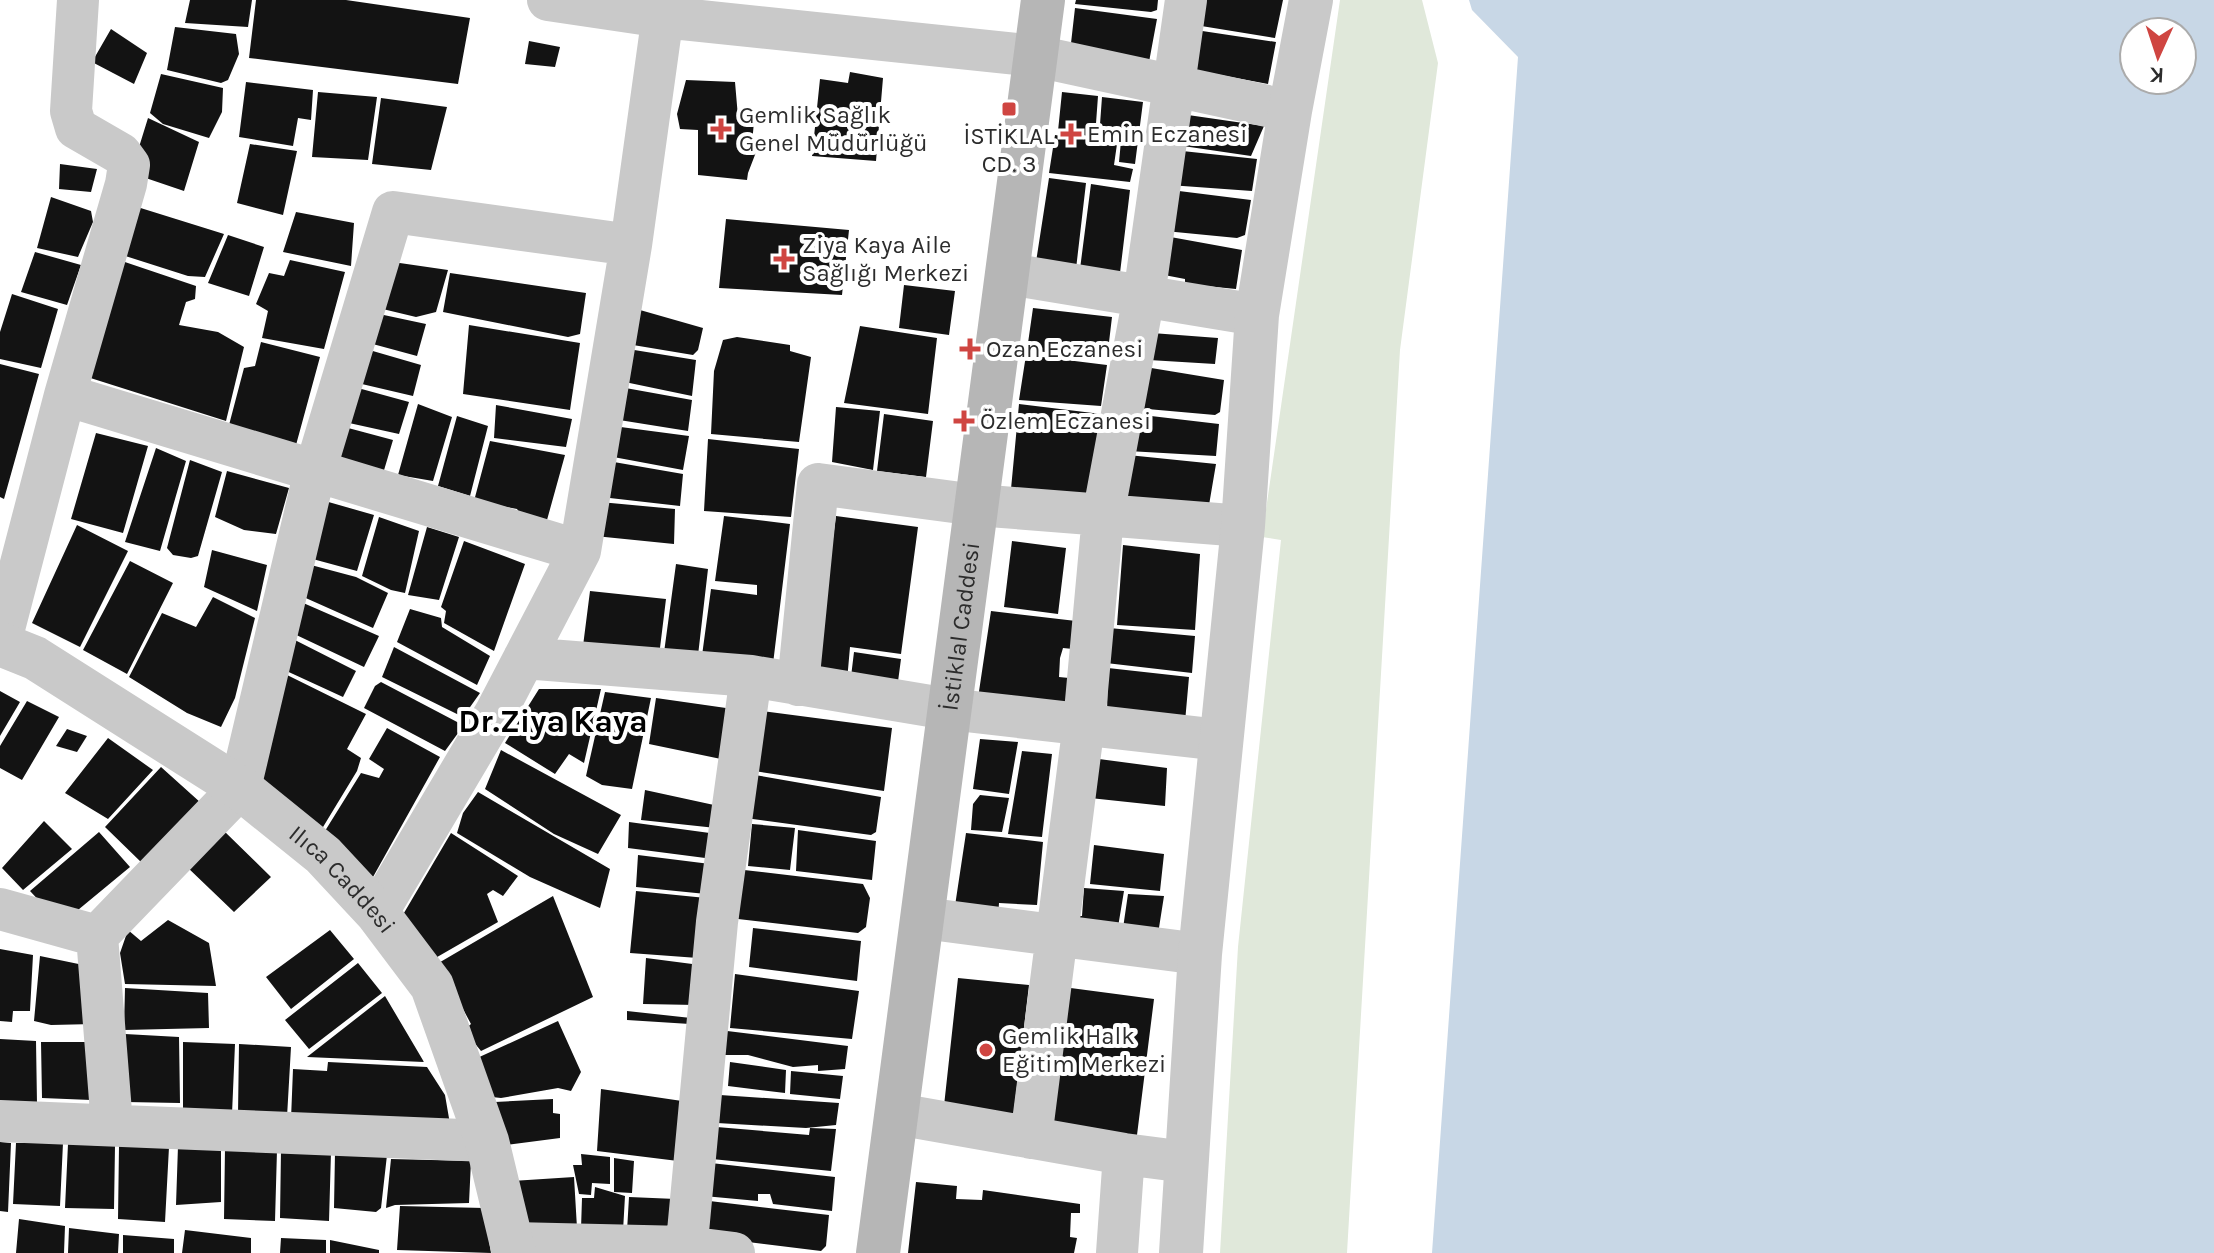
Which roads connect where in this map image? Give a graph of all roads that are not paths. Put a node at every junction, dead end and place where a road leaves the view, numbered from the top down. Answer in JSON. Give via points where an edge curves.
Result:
{"nodes":[{"id":1,"x":78,"y":0,"type":"edge"},
{"id":2,"x":548,"y":0,"type":"edge"},
{"id":3,"x":1043,"y":0,"type":"edge"},
{"id":4,"x":1186,"y":0,"type":"edge"},
{"id":5,"x":1311,"y":0,"type":"edge"},
{"id":6,"x":664,"y":8,"type":"edge"},
{"id":7,"x":1036,"y":56,"type":"junction"},
{"id":8,"x":1172,"y":85,"type":"junction"},
{"id":9,"x":1290,"y":111,"type":"junction"},
{"id":10,"x":631,"y":245,"type":"junction"},
{"id":11,"x":1009,"y":274,"type":"junction"},
{"id":12,"x":1144,"y":296,"type":"junction"},
{"id":13,"x":1257,"y":315,"type":"junction"},
{"id":14,"x":65,"y":395,"type":"junction"},
{"id":15,"x":315,"y":471,"type":"junction"},
{"id":16,"x":976,"y":505,"type":"junction"},
{"id":17,"x":1103,"y":516,"type":"junction"},
{"id":18,"x":1243,"y":526,"type":"junction"},
{"id":19,"x":580,"y":551,"type":"junction"},
{"id":20,"x":0,"y":644,"type":"edge"},
{"id":21,"x":524,"y":658,"type":"junction"},
{"id":22,"x":751,"y":676,"type":"junction"},
{"id":23,"x":798,"y":685,"type":"junction"},
{"id":24,"x":948,"y":709,"type":"junction"},
{"id":25,"x":1084,"y":723,"type":"junction"},
{"id":26,"x":1220,"y":740,"type":"junction"},
{"id":27,"x":240,"y":788,"type":"junction"},
{"id":28,"x":0,"y":909,"type":"edge"},
{"id":29,"x":377,"y":913,"type":"junction"},
{"id":30,"x":923,"y":918,"type":"junction"},
{"id":31,"x":97,"y":936,"type":"junction"},
{"id":32,"x":1058,"y":936,"type":"junction"},
{"id":33,"x":1200,"y":954,"type":"junction"},
{"id":34,"x":897,"y":1114,"type":"junction"},
{"id":35,"x":0,"y":1121,"type":"edge"},
{"id":36,"x":112,"y":1125,"type":"junction"},
{"id":37,"x":1031,"y":1138,"type":"junction"},
{"id":38,"x":487,"y":1141,"type":"junction"},
{"id":39,"x":1124,"y":1154,"type":"junction"},
{"id":40,"x":1186,"y":1162,"type":"junction"},
{"id":41,"x":513,"y":1248,"type":"edge"},
{"id":42,"x":686,"y":1250,"type":"edge"},
{"id":43,"x":734,"y":1253,"type":"edge"},
{"id":44,"x":878,"y":1253,"type":"edge"},
{"id":45,"x":1117,"y":1253,"type":"edge"},
{"id":46,"x":1181,"y":1253,"type":"edge"}],
"edges":[{"from":1,"to":14,"type":"street","via":[[71,111],[76,128],[121,154],[129,165]]},
{"from":2,"to":6,"type":"street"},
{"from":3,"to":7,"type":"main road","name":"İstiklal Caddesi"},
{"from":4,"to":8,"type":"street"},
{"from":5,"to":9,"type":"street"},
{"from":6,"to":7,"type":"street"},
{"from":6,"to":10,"type":"street"},
{"from":7,"to":8,"type":"street"},
{"from":7,"to":11,"type":"main road","name":"İstiklal Caddesi"},
{"from":8,"to":9,"type":"street"},
{"from":8,"to":12,"type":"street"},
{"from":9,"to":13,"type":"street"},
{"from":10,"to":15,"type":"street","via":[[393,212]]},
{"from":10,"to":19,"type":"street"},
{"from":11,"to":12,"type":"street"},
{"from":11,"to":16,"type":"main road","name":"İstiklal Caddesi"},
{"from":12,"to":13,"type":"street"},
{"from":12,"to":17,"type":"street"},
{"from":13,"to":18,"type":"street"},
{"from":14,"to":15,"type":"street"},
{"from":14,"to":20,"type":"street"},
{"from":15,"to":19,"type":"street"},
{"from":15,"to":27,"type":"street"},
{"from":16,"to":17,"type":"street"},
{"from":16,"to":23,"type":"street","via":[[818,484]]},
{"from":16,"to":24,"type":"main road","name":"İstiklal Caddesi"},
{"from":17,"to":18,"type":"street"},
{"from":17,"to":25,"type":"street"},
{"from":18,"to":26,"type":"street"},
{"from":19,"to":21,"type":"street"},
{"from":20,"to":27,"type":"street","name":"Ilıca Caddesi","via":[[35,658]]},
{"from":21,"to":22,"type":"street"},
{"from":21,"to":29,"type":"street"},
{"from":22,"to":23,"type":"street"},
{"from":22,"to":42,"type":"street","via":[[717,922]]},
{"from":23,"to":24,"type":"street"},
{"from":24,"to":25,"type":"street"},
{"from":24,"to":30,"type":"main road","name":"İstiklal Caddesi"},
{"from":25,"to":26,"type":"street"},
{"from":25,"to":32,"type":"street"},
{"from":26,"to":33,"type":"street"},
{"from":27,"to":29,"type":"street","name":"Ilıca Caddesi","via":[[323,855]]},
{"from":27,"to":31,"type":"street"},
{"from":28,"to":31,"type":"street"},
{"from":29,"to":38,"type":"street","name":"Ilıca Caddesi","via":[[432,986]]},
{"from":30,"to":32,"type":"street"},
{"from":30,"to":34,"type":"main road","name":"İstiklal Caddesi"},
{"from":31,"to":36,"type":"street"},
{"from":32,"to":33,"type":"street"},
{"from":32,"to":37,"type":"street"},
{"from":33,"to":40,"type":"street"},
{"from":34,"to":37,"type":"street"},
{"from":34,"to":44,"type":"main road","name":"İstiklal Caddesi"},
{"from":35,"to":36,"type":"street"},
{"from":36,"to":38,"type":"street"},
{"from":37,"to":39,"type":"street"},
{"from":38,"to":41,"type":"street","name":"Ilıca Caddesi"},
{"from":39,"to":40,"type":"street"},
{"from":39,"to":45,"type":"street"},
{"from":40,"to":46,"type":"street"},
{"from":41,"to":42,"type":"street"},
{"from":42,"to":43,"type":"street"}]}
